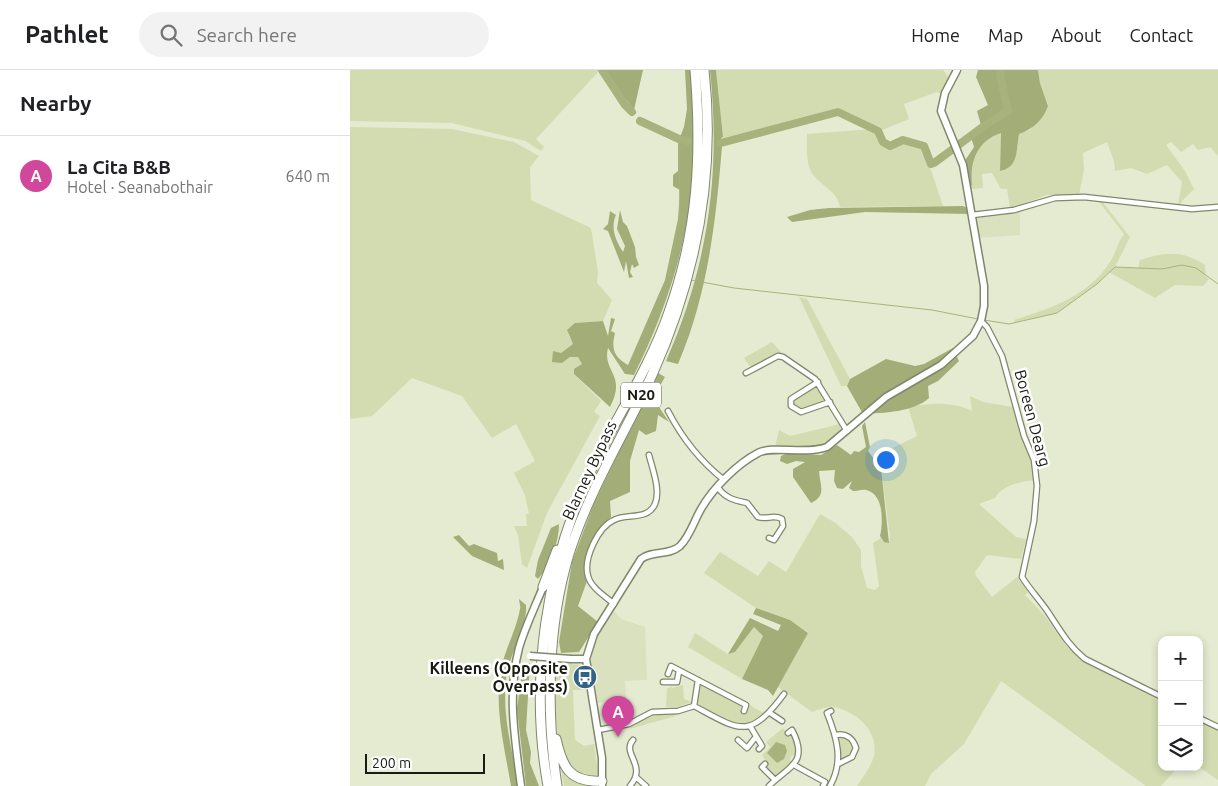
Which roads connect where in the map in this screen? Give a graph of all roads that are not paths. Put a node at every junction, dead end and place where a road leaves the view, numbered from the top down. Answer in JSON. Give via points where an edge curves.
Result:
{"nodes":[{"id":1,"x":694,"y":70,"type":"edge"},
{"id":2,"x":704,"y":70,"type":"edge"},
{"id":3,"x":956,"y":70,"type":"edge"},
{"id":4,"x":1218,"y":207,"type":"edge"},
{"id":5,"x":972,"y":214,"type":"junction"},
{"id":6,"x":981,"y":319,"type":"junction"},
{"id":7,"x":746,"y":373,"type":"dead end"},
{"id":8,"x":818,"y":382,"type":"junction"},
{"id":9,"x":830,"y":402,"type":"junction"},
{"id":10,"x":668,"y":412,"type":"dead end"},
{"id":11,"x":848,"y":431,"type":"junction"},
{"id":12,"x":649,"y":455,"type":"dead end"},
{"id":13,"x":724,"y":480,"type":"junction"},
{"id":14,"x":718,"y":488,"type":"junction"},
{"id":15,"x":571,"y":521,"type":"junction"},
{"id":16,"x":769,"y":538,"type":"dead end"},
{"id":17,"x":543,"y":587,"type":"joint"},
{"id":18,"x":614,"y":604,"type":"junction"},
{"id":19,"x":518,"y":654,"type":"junction"},
{"id":20,"x":586,"y":659,"type":"junction"},
{"id":21,"x":679,"y":671,"type":"junction"},
{"id":22,"x":668,"y":674,"type":"dead end"},
{"id":23,"x":698,"y":680,"type":"junction"},
{"id":24,"x":663,"y":682,"type":"dead end"},
{"id":25,"x":784,"y":694,"type":"dead end"},
{"id":26,"x":1158,"y":695,"type":"edge"},
{"id":27,"x":694,"y":706,"type":"junction"},
{"id":28,"x":744,"y":710,"type":"dead end"},
{"id":29,"x":832,"y":712,"type":"dead end"},
{"id":30,"x":770,"y":713,"type":"junction"},
{"id":31,"x":550,"y":714,"type":"junction"},
{"id":32,"x":1203,"y":720,"type":"edge"},
{"id":33,"x":782,"y":721,"type":"dead end"},
{"id":34,"x":750,"y":726,"type":"junction"},
{"id":35,"x":1218,"y":727,"type":"edge"},
{"id":36,"x":598,"y":730,"type":"junction"},
{"id":37,"x":788,"y":732,"type":"dead end"},
{"id":38,"x":836,"y":735,"type":"junction"},
{"id":39,"x":755,"y":738,"type":"junction"},
{"id":40,"x":633,"y":740,"type":"dead end"},
{"id":41,"x":738,"y":740,"type":"dead end"},
{"id":42,"x":759,"y":749,"type":"dead end"},
{"id":43,"x":765,"y":764,"type":"dead end"},
{"id":44,"x":838,"y":764,"type":"junction"},
{"id":45,"x":794,"y":765,"type":"junction"},
{"id":46,"x":637,"y":778,"type":"junction"},
{"id":47,"x":775,"y":780,"type":"junction"},
{"id":48,"x":602,"y":783,"type":"edge"},
{"id":49,"x":521,"y":786,"type":"edge"},
{"id":50,"x":548,"y":786,"type":"edge"},
{"id":51,"x":557,"y":786,"type":"edge"},
{"id":52,"x":630,"y":786,"type":"edge"},
{"id":53,"x":646,"y":786,"type":"edge"},
{"id":54,"x":769,"y":786,"type":"edge"},
{"id":55,"x":822,"y":786,"type":"edge"},
{"id":56,"x":830,"y":786,"type":"edge"}],
"edges":[{"from":1,"to":15,"type":"highway","name":"Blarney Bypass","number":"N20","via":[[699,122],[698,182],[688,249],[669,313],[641,376],[593,467]]},
{"from":2,"to":31,"type":"highway","name":"Blarney Bypass","number":"N20","via":[[706,174],[696,246],[679,310],[651,376],[591,493],[569,555],[555,624]]},
{"from":3,"to":5,"type":"street","via":[[945,93],[942,115],[963,165]]},
{"from":4,"to":5,"type":"street","via":[[1192,209],[1084,197],[1055,198],[1014,210]]},
{"from":5,"to":6,"type":"street","via":[[984,286]]},
{"from":6,"to":11,"type":"street","via":[[973,336],[940,366],[891,393]]},
{"from":6,"to":26,"type":"street","name":"Boreen Dearg","via":[[1002,356],[1034,460],[1037,486],[1034,521],[1022,578],[1065,640],[1085,659]]},
{"from":7,"to":8,"type":"street","via":[[781,357]]},
{"from":8,"to":9,"type":"street"},
{"from":8,"to":9,"type":"street","via":[[791,399],[791,406],[801,412]]},
{"from":9,"to":11,"type":"street"},
{"from":10,"to":13,"type":"street","via":[[698,455]]},
{"from":11,"to":13,"type":"street","via":[[827,447],[816,450],[758,453]]},
{"from":12,"to":18,"type":"street","via":[[657,490],[655,504],[642,515],[623,516],[603,528],[588,561],[587,576],[591,583]]},
{"from":13,"to":14,"type":"street"},
{"from":14,"to":16,"type":"street","via":[[734,501],[748,503],[758,517],[782,519],[783,526],[774,540]]},
{"from":14,"to":18,"type":"street","via":[[701,509],[682,543],[671,551],[655,552],[640,559]]},
{"from":15,"to":17,"type":"highway","number":"N20"},
{"from":15,"to":50,"type":"highway","number":"N20","via":[[553,584],[543,650],[541,718]]},
{"from":17,"to":19,"type":"street"},
{"from":18,"to":20,"type":"street","via":[[590,643]]},
{"from":19,"to":20,"type":"street","bridge":true},
{"from":19,"to":49,"type":"street","via":[[512,711]]},
{"from":20,"to":36,"type":"street"},
{"from":21,"to":22,"type":"street","via":[[671,666]]},
{"from":21,"to":23,"type":"street"},
{"from":21,"to":24,"type":"street","via":[[677,682]]},
{"from":23,"to":27,"type":"street"},
{"from":23,"to":28,"type":"street","via":[[746,705]]},
{"from":25,"to":30,"type":"street"},
{"from":27,"to":34,"type":"street","via":[[730,726]]},
{"from":27,"to":36,"type":"street","via":[[678,711],[652,712],[629,724]]},
{"from":29,"to":38,"type":"street","via":[[827,713]]},
{"from":30,"to":33,"type":"street"},
{"from":30,"to":34,"type":"street"},
{"from":31,"to":48,"type":"highway","number":"N20","via":[[561,762],[568,771],[583,780]]},
{"from":31,"to":51,"type":"highway","number":"N20"},
{"from":32,"to":35,"type":"street"},
{"from":34,"to":39,"type":"street"},
{"from":36,"to":48,"type":"street"},
{"from":37,"to":45,"type":"street","via":[[792,730],[798,744]]},
{"from":38,"to":44,"type":"street"},
{"from":38,"to":44,"type":"street","via":[[852,739],[856,748],[852,757]]},
{"from":39,"to":41,"type":"street","via":[[747,748]]},
{"from":39,"to":42,"type":"street","via":[[762,746]]},
{"from":40,"to":46,"type":"street","via":[[630,747]]},
{"from":43,"to":47,"type":"street","via":[[762,767]]},
{"from":44,"to":56,"type":"street"},
{"from":45,"to":47,"type":"street"},
{"from":45,"to":55,"type":"street","via":[[825,782]]},
{"from":46,"to":52,"type":"street"},
{"from":46,"to":53,"type":"street"},
{"from":47,"to":54,"type":"street"}]}
